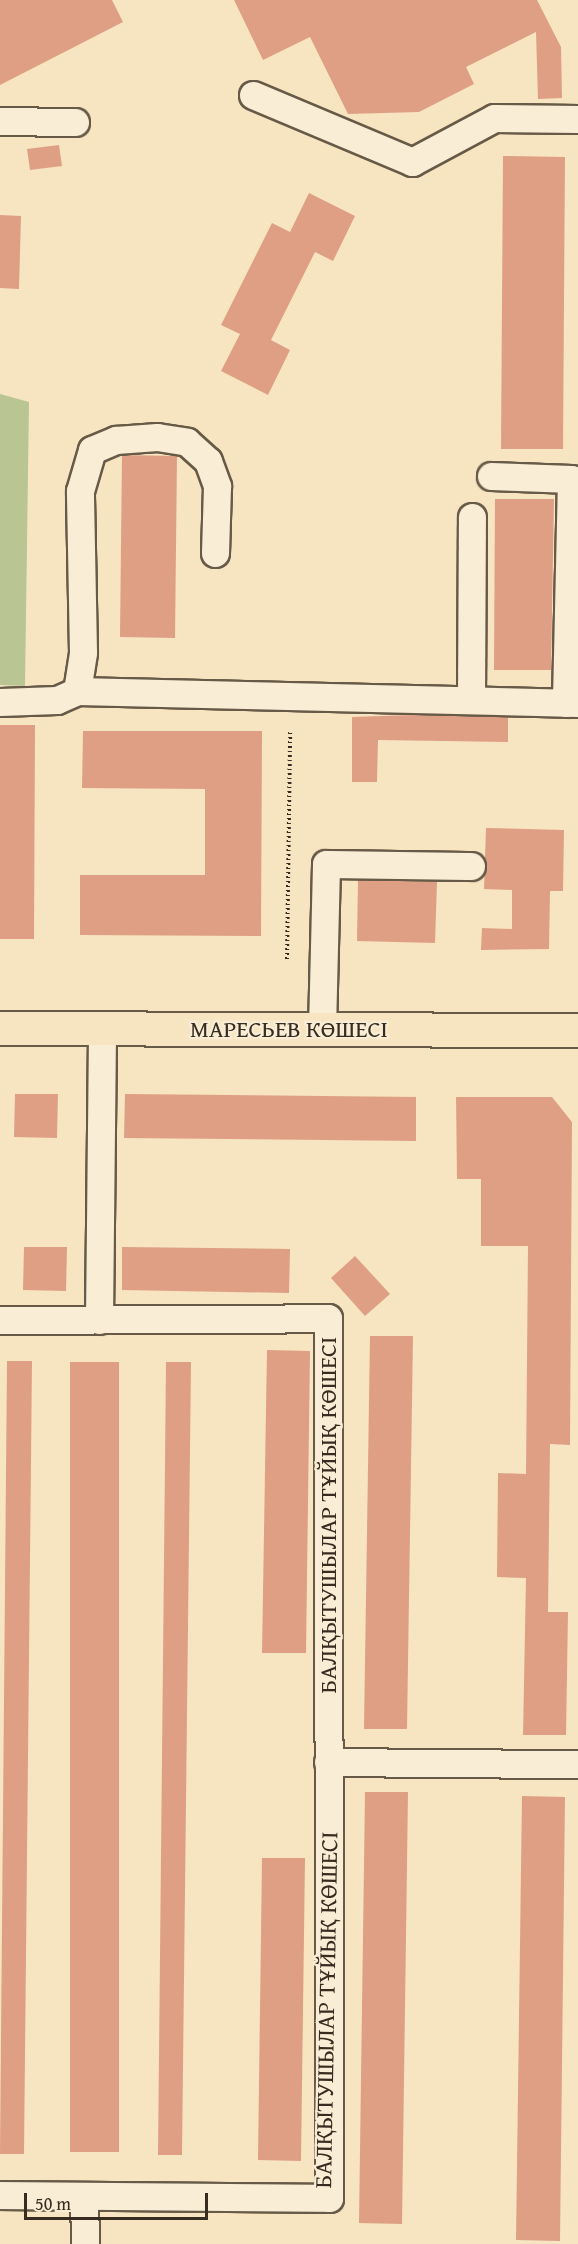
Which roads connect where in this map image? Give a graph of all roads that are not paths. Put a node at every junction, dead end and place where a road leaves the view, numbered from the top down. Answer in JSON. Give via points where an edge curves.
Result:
{"nodes":[{"id":1,"x":253,"y":95,"type":"dead end"},
{"id":2,"x":578,"y":118,"type":"edge"},
{"id":3,"x":0,"y":121,"type":"edge"},
{"id":4,"x":75,"y":122,"type":"dead end"},
{"id":5,"x":491,"y":476,"type":"dead end"},
{"id":6,"x":472,"y":517,"type":"dead end"},
{"id":7,"x":215,"y":553,"type":"dead end"},
{"id":8,"x":77,"y":691,"type":"junction"},
{"id":9,"x":471,"y":700,"type":"junction"},
{"id":10,"x":0,"y":702,"type":"edge"},
{"id":11,"x":572,"y":703,"type":"edge"},
{"id":12,"x":471,"y":866,"type":"dead end"},
{"id":13,"x":0,"y":1028,"type":"edge"},
{"id":14,"x":102,"y":1029,"type":"junction"},
{"id":15,"x":322,"y":1029,"type":"junction"},
{"id":16,"x":578,"y":1030,"type":"edge"},
{"id":17,"x":0,"y":1320,"type":"edge"},
{"id":18,"x":99,"y":1320,"type":"junction"},
{"id":19,"x":328,"y":1762,"type":"junction"},
{"id":20,"x":578,"y":1764,"type":"edge"},
{"id":21,"x":0,"y":2194,"type":"edge"},
{"id":22,"x":84,"y":2196,"type":"junction"},
{"id":23,"x":85,"y":2244,"type":"edge"}],
"edges":[{"from":1,"to":2,"type":"street","via":[[412,162],[494,118]]},
{"from":3,"to":4,"type":"street"},
{"from":5,"to":11,"type":"street","via":[[571,478]]},
{"from":6,"to":9,"type":"street"},
{"from":7,"to":8,"type":"street","via":[[217,486],[208,461],[187,442],[157,437],[116,440],[92,450],[80,491],[82,652]]},
{"from":8,"to":9,"type":"street"},
{"from":8,"to":10,"type":"street","via":[[57,700]]},
{"from":9,"to":11,"type":"street"},
{"from":12,"to":15,"type":"street","via":[[326,864]]},
{"from":13,"to":14,"type":"main road","name":"МАРЕСЬЕВ КӨШЕСІ"},
{"from":14,"to":15,"type":"main road","name":"МАРЕСЬЕВ КӨШЕСІ"},
{"from":14,"to":18,"type":"street"},
{"from":15,"to":16,"type":"main road","name":"МАРЕСЬЕВ КӨШЕСІ"},
{"from":17,"to":18,"type":"street","name":"БАЛҚЫТУШЫЛАР ТҰЙЫҚ КӨШЕСІ"},
{"from":18,"to":19,"type":"street","name":"БАЛҚЫТУШЫЛАР ТҰЙЫҚ КӨШЕСІ","via":[[328,1318]]},
{"from":19,"to":20,"type":"street"},
{"from":19,"to":22,"type":"street","name":"БАЛҚЫТУШЫЛАР ТҰЙЫҚ КӨШЕСІ","via":[[329,2198]]},
{"from":21,"to":22,"type":"street","name":"БАЛҚЫТУШЫЛАР ТҰЙЫҚ КӨШЕСІ"},
{"from":22,"to":23,"type":"street"}]}
